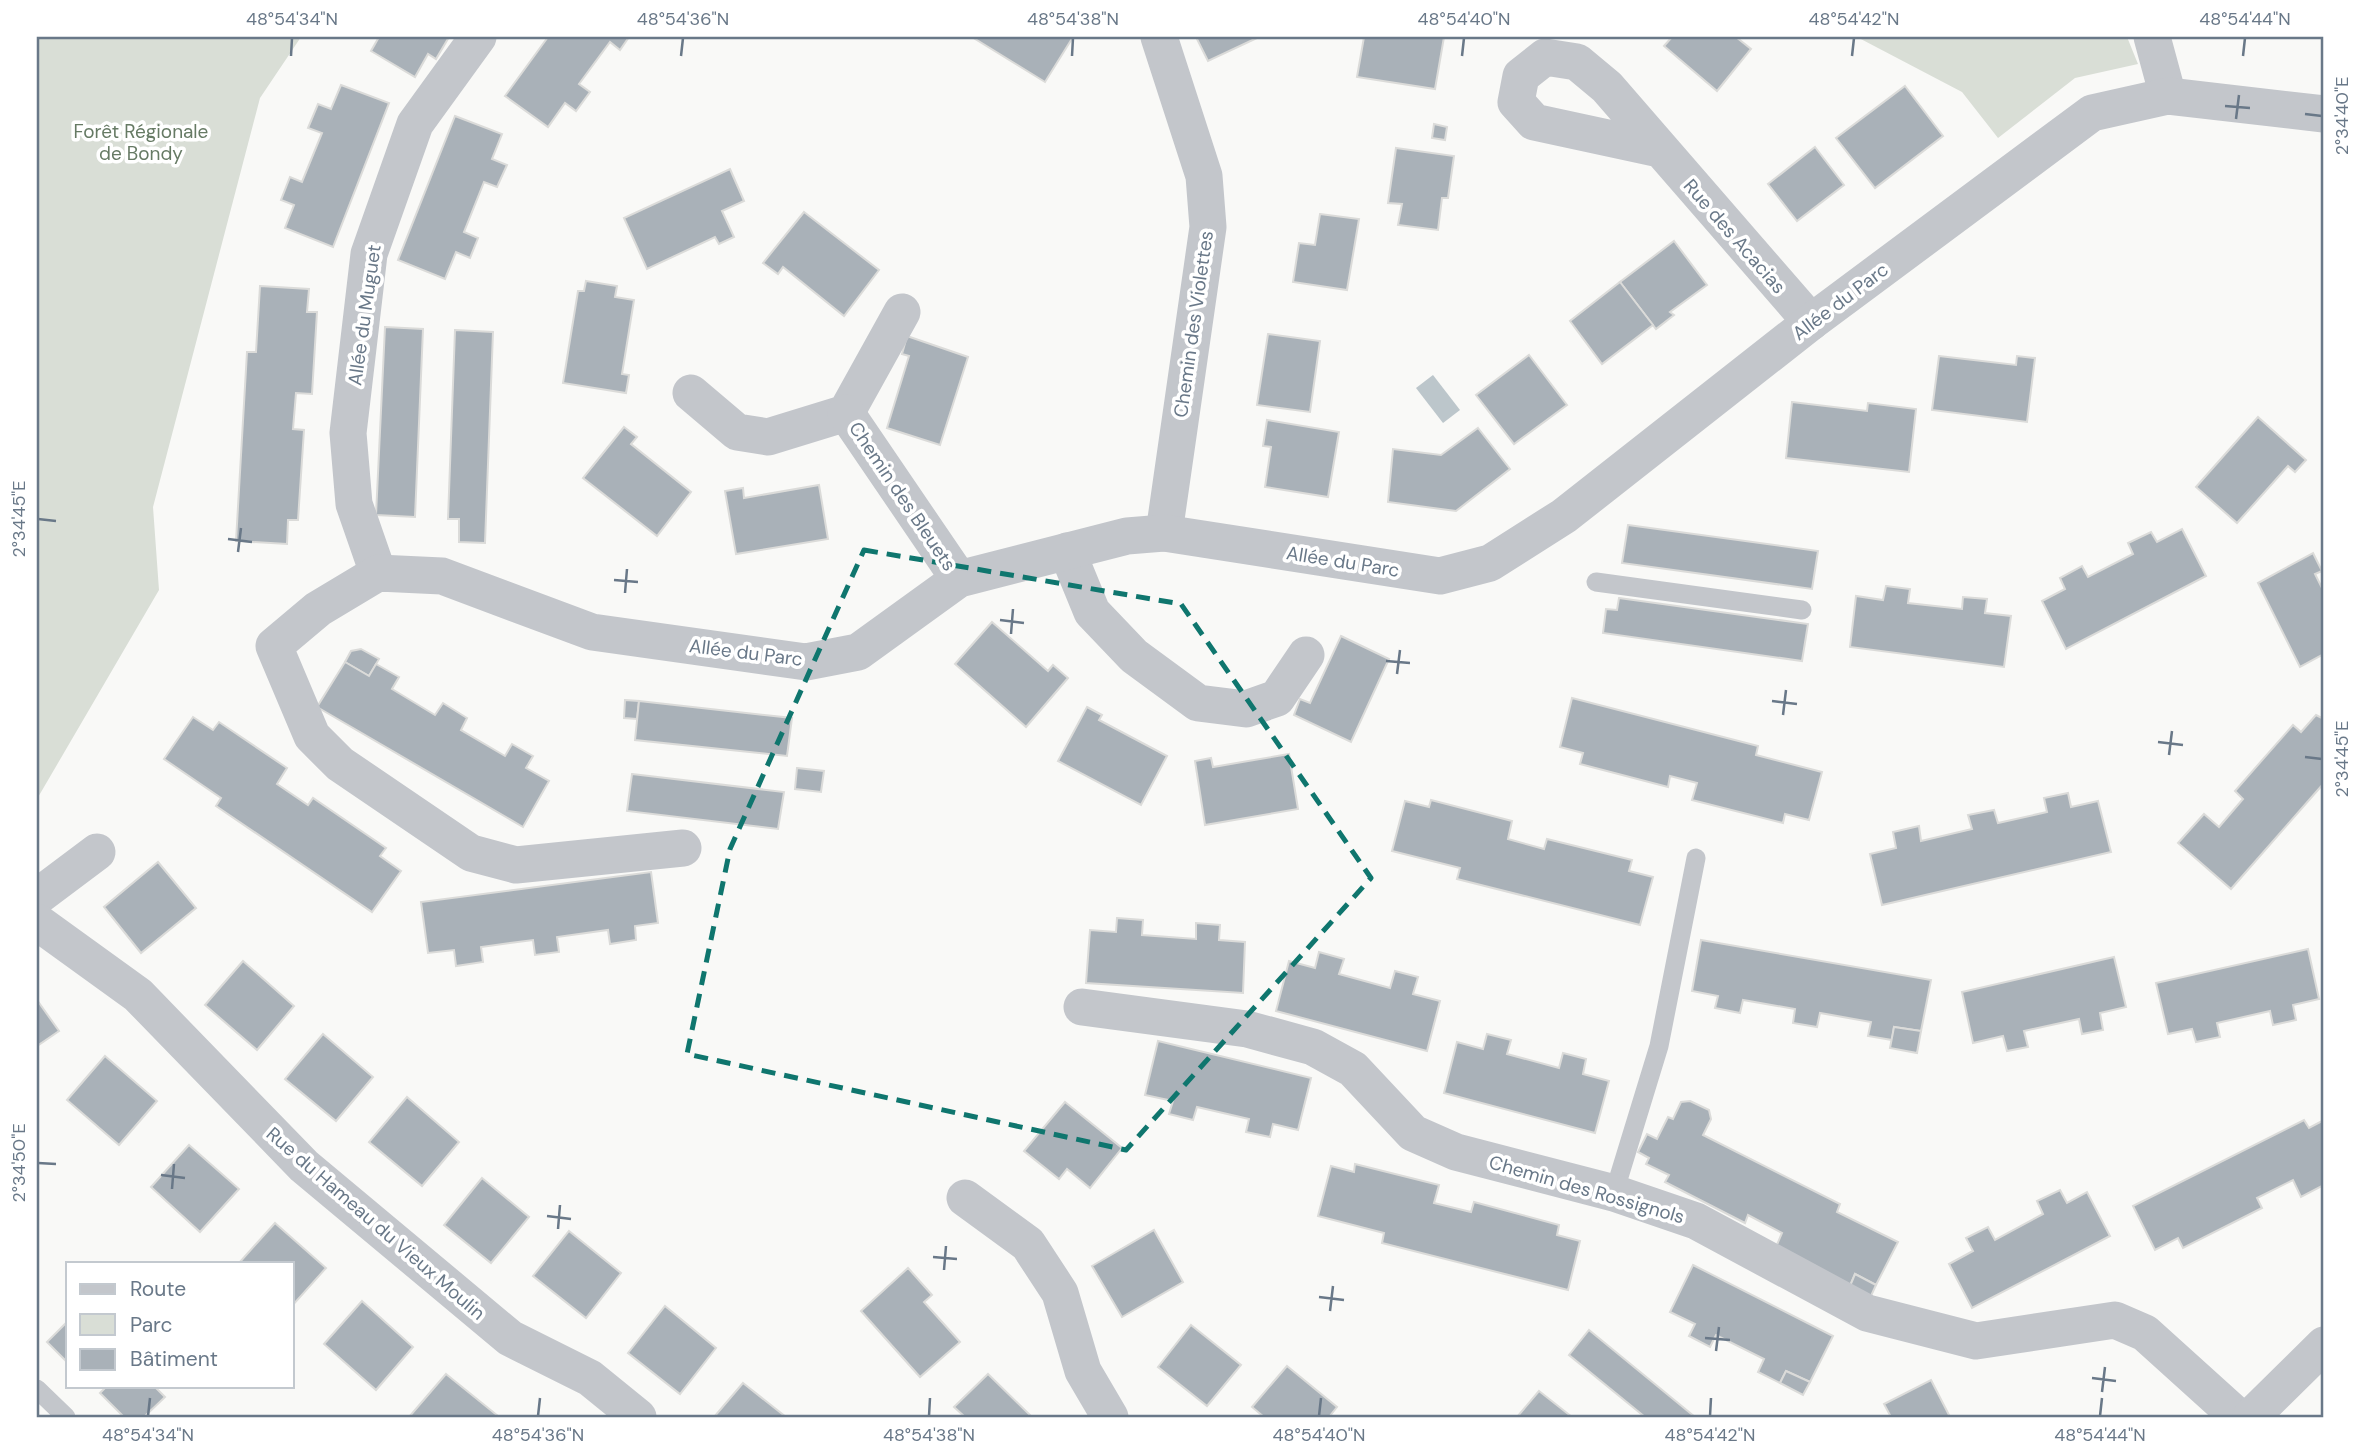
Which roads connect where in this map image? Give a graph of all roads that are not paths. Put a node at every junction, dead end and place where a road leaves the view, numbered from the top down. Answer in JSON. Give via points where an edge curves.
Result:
{"nodes":[{"id":1,"x":478,"y":37,"type":"edge"},
{"id":2,"x":1159,"y":37,"type":"edge"},
{"id":3,"x":2152,"y":37,"type":"edge"},
{"id":4,"x":2168,"y":96,"type":"junction"},
{"id":5,"x":2324,"y":114,"type":"edge"},
{"id":6,"x":1659,"y":149,"type":"dead end"},
{"id":7,"x":902,"y":312,"type":"dead end"},
{"id":8,"x":1811,"y":322,"type":"junction"},
{"id":9,"x":691,"y":393,"type":"dead end"},
{"id":10,"x":846,"y":413,"type":"junction"},
{"id":11,"x":1164,"y":533,"type":"junction"},
{"id":12,"x":1067,"y":551,"type":"junction"},
{"id":13,"x":378,"y":573,"type":"junction"},
{"id":14,"x":959,"y":579,"type":"junction"},
{"id":15,"x":1596,"y":582,"type":"dead end"},
{"id":16,"x":1802,"y":610,"type":"dead end"},
{"id":17,"x":1306,"y":655,"type":"dead end"},
{"id":18,"x":683,"y":848,"type":"dead end"},
{"id":19,"x":97,"y":852,"type":"dead end"},
{"id":20,"x":1696,"y":858,"type":"dead end"},
{"id":21,"x":37,"y":898,"type":"edge"},
{"id":22,"x":37,"y":922,"type":"edge"},
{"id":23,"x":1082,"y":1007,"type":"dead end"},
{"id":24,"x":1614,"y":1193,"type":"junction"},
{"id":25,"x":965,"y":1198,"type":"dead end"},
{"id":26,"x":2321,"y":1354,"type":"edge"},
{"id":27,"x":37,"y":1389,"type":"edge"},
{"id":28,"x":66,"y":1417,"type":"edge"},
{"id":29,"x":638,"y":1417,"type":"edge"},
{"id":30,"x":1110,"y":1417,"type":"edge"},
{"id":31,"x":2238,"y":1417,"type":"edge"},
{"id":32,"x":2251,"y":1417,"type":"edge"}],
"edges":[{"from":1,"to":13,"type":"street","name":"Allée du Muguet","via":[[415,124],[369,254],[348,433],[354,504]]},
{"from":2,"to":11,"type":"street","name":"Chemin des Violettes","via":[[1204,176],[1208,227]]},
{"from":3,"to":4,"type":"street"},
{"from":4,"to":5,"type":"street","name":"Allée du Parc"},
{"from":4,"to":8,"type":"street","name":"Allée du Parc","via":[[2092,113]]},
{"from":6,"to":8,"type":"street","name":"Rue des Acacias"},
{"from":7,"to":10,"type":"street","name":"Chemin des Bleuets"},
{"from":8,"to":11,"type":"street","name":"Allée du Parc","via":[[1564,516],[1490,564],[1440,576]]},
{"from":9,"to":10,"type":"street","name":"Chemin des Bleuets","via":[[737,432],[768,437]]},
{"from":10,"to":14,"type":"street","name":"Chemin des Bleuets"},
{"from":11,"to":12,"type":"street","name":"Allée du Parc","via":[[1127,536]]},
{"from":12,"to":14,"type":"street","name":"Allée du Parc"},
{"from":12,"to":17,"type":"street","via":[[1092,612],[1134,656],[1198,703],[1246,709],[1277,698]]},
{"from":13,"to":14,"type":"street","name":"Allée du Parc","via":[[442,576],[592,632],[807,662],[858,652]]},
{"from":13,"to":18,"type":"street","via":[[318,609],[274,646],[312,736],[340,764],[471,853],[516,866]]},
{"from":15,"to":16,"type":"lane"},
{"from":19,"to":21,"type":"street"},
{"from":20,"to":24,"type":"lane","via":[[1659,1046]]},
{"from":22,"to":29,"type":"street","name":"Rue du Hameau du Vieux Moulin","via":[[138,995],[304,1166],[510,1338],[590,1378]]},
{"from":23,"to":24,"type":"street","name":"Chemin des Rossignols","via":[[1247,1030],[1314,1047],[1353,1069],[1413,1133],[1456,1152]]},
{"from":24,"to":31,"type":"street","name":"Chemin des Rossignols","via":[[1696,1221],[1867,1313],[1919,1328],[1976,1341],[2115,1320],[2145,1333]]},
{"from":25,"to":30,"type":"street","via":[[1028,1244],[1060,1293],[1083,1371]]},
{"from":26,"to":32,"type":"street"},
{"from":27,"to":28,"type":"lane"}]}
